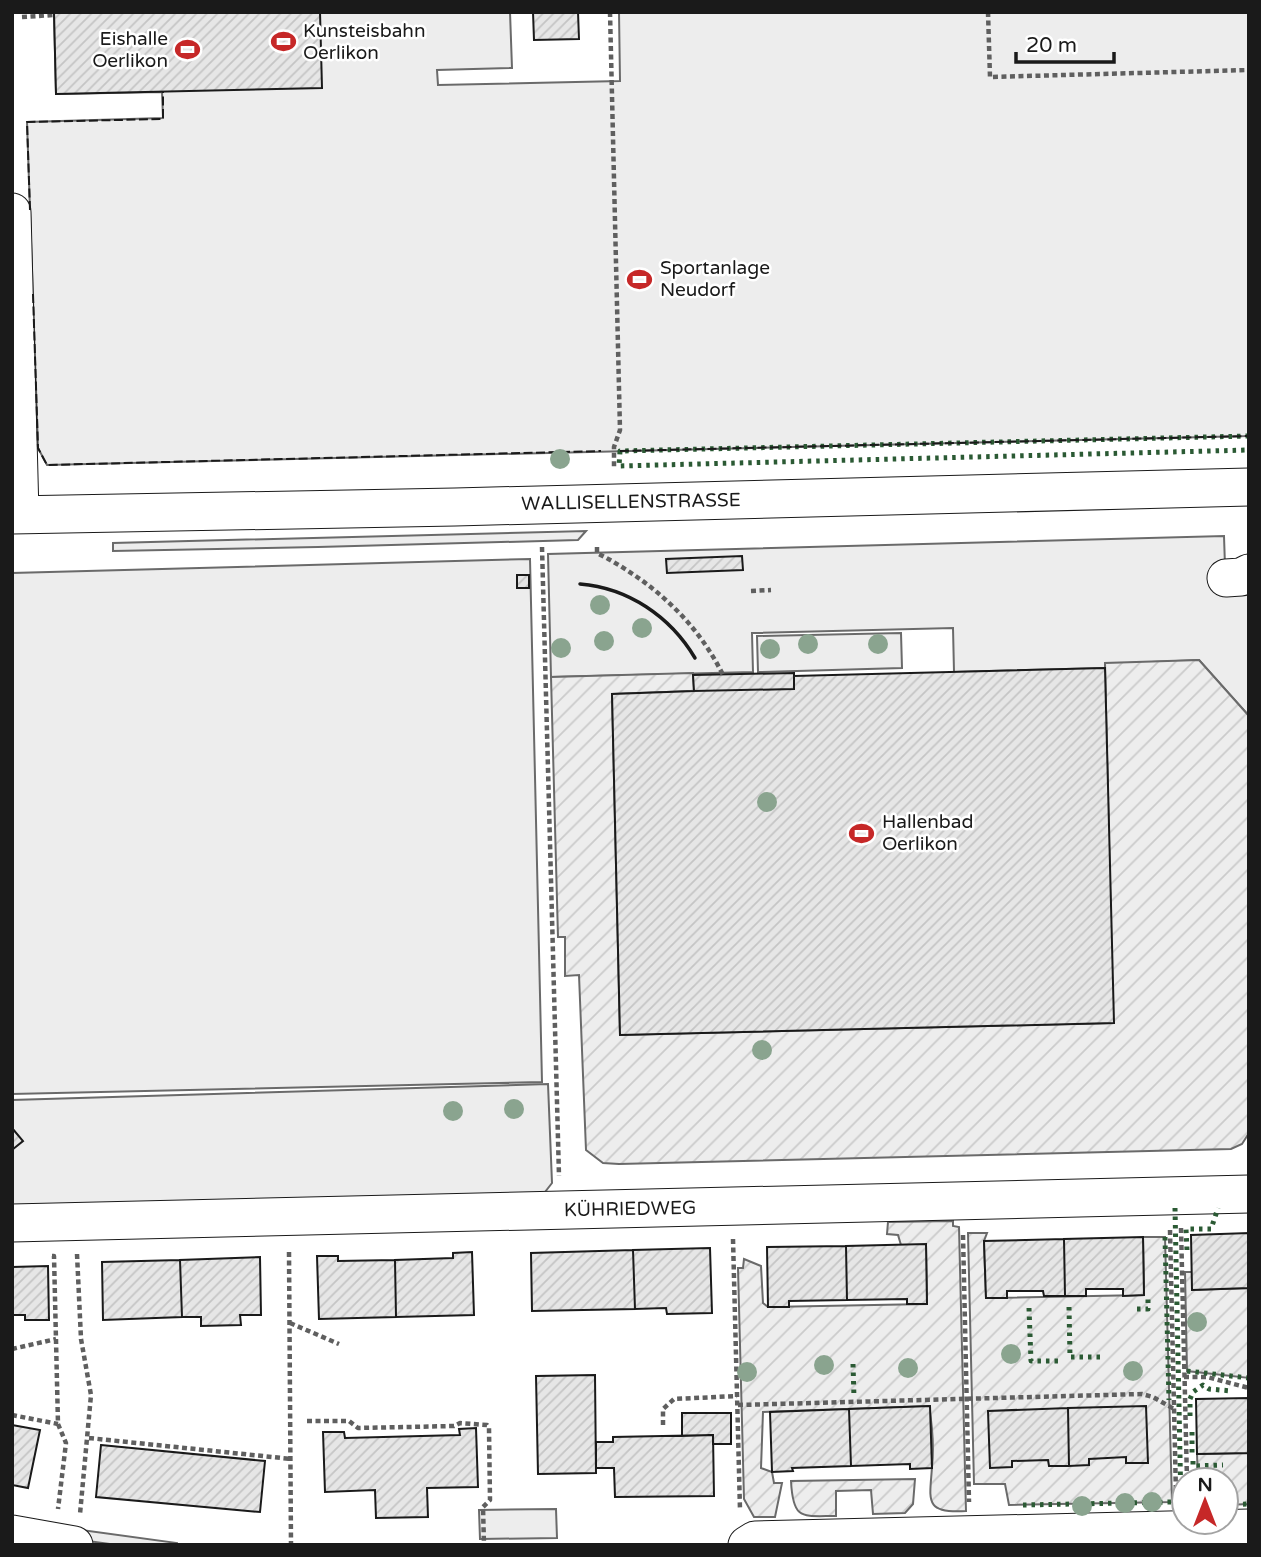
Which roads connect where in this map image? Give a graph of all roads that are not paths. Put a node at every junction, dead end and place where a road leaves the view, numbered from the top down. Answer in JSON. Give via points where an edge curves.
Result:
{"nodes":[{"id":1,"x":12,"y":212,"type":"edge"},
{"id":2,"x":1249,"y":487,"type":"edge"},
{"id":3,"x":16,"y":514,"type":"edge"},
{"id":4,"x":1249,"y":1194,"type":"edge"},
{"id":5,"x":12,"y":1223,"type":"edge"},
{"id":6,"x":1249,"y":1528,"type":"edge"},
{"id":7,"x":70,"y":1530,"type":"edge"},
{"id":8,"x":744,"y":1533,"type":"edge"},
{"id":9,"x":12,"y":1534,"type":"edge"}],
"edges":[{"from":1,"to":3,"type":"street"},
{"from":2,"to":3,"type":"street","name":"WALLISELLENSTRASSE"},
{"from":4,"to":5,"type":"street","name":"KÜHRIEDWEG"},
{"from":6,"to":8,"type":"street","via":[[755,1540]]},
{"from":7,"to":9,"type":"street"}]}
